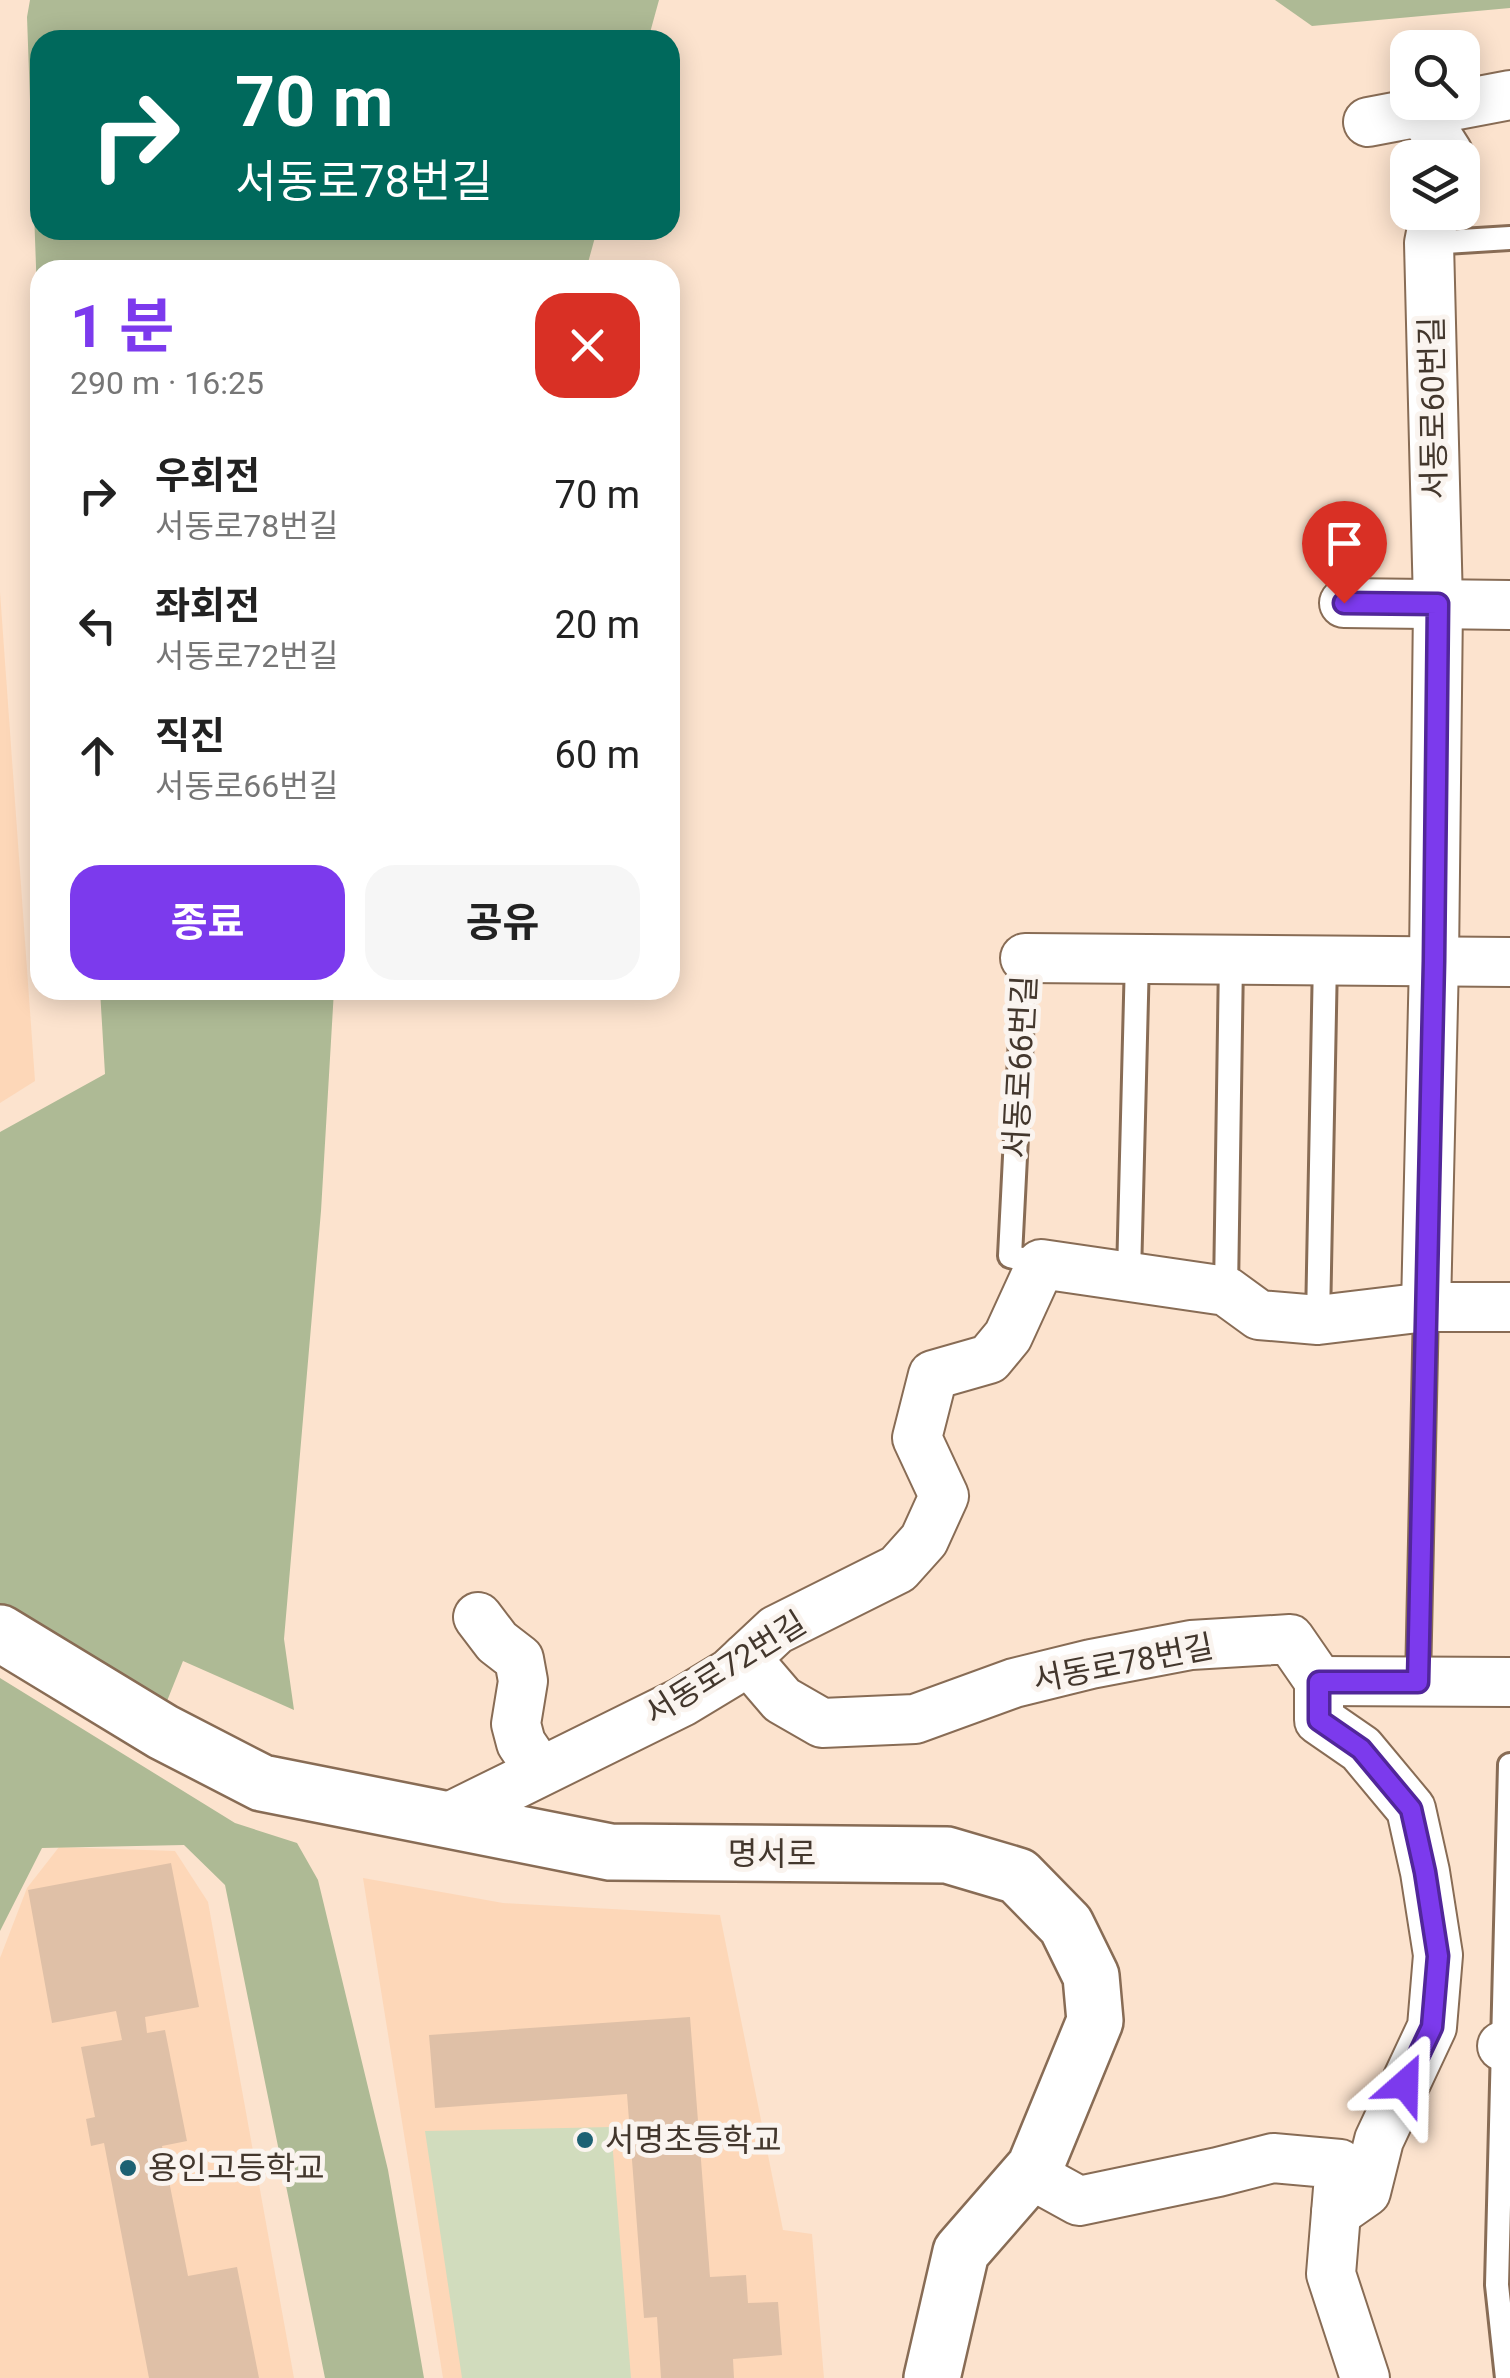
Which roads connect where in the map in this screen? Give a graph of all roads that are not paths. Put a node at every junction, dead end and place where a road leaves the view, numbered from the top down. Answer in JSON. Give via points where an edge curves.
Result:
{"nodes":[{"id":1,"x":1510,"y":96,"type":"edge"},
{"id":2,"x":1480,"y":101,"type":"edge"},
{"id":3,"x":1390,"y":118,"type":"edge"},
{"id":4,"x":1368,"y":122,"type":"dead end"},
{"id":5,"x":1432,"y":230,"type":"edge"},
{"id":6,"x":1448,"y":230,"type":"edge"},
{"id":7,"x":1510,"y":238,"type":"edge"},
{"id":8,"x":1344,"y":603,"type":"dead end"},
{"id":9,"x":1438,"y":604,"type":"junction"},
{"id":10,"x":1510,"y":605,"type":"edge"},
{"id":11,"x":1025,"y":958,"type":"joint"},
{"id":12,"x":1137,"y":959,"type":"junction"},
{"id":13,"x":1231,"y":960,"type":"junction"},
{"id":14,"x":1326,"y":960,"type":"junction"},
{"id":15,"x":1434,"y":961,"type":"junction"},
{"id":16,"x":1510,"y":962,"type":"edge"},
{"id":17,"x":1041,"y":1264,"type":"junction"},
{"id":18,"x":1129,"y":1276,"type":"junction"},
{"id":19,"x":1226,"y":1291,"type":"junction"},
{"id":20,"x":1510,"y":1307,"type":"edge"},
{"id":21,"x":1426,"y":1308,"type":"junction"},
{"id":22,"x":1318,"y":1320,"type":"junction"},
{"id":23,"x":478,"y":1617,"type":"dead end"},
{"id":24,"x":0,"y":1633,"type":"edge"},
{"id":25,"x":746,"y":1658,"type":"junction"},
{"id":26,"x":1319,"y":1682,"type":"junction"},
{"id":27,"x":1418,"y":1682,"type":"junction"},
{"id":28,"x":1510,"y":1682,"type":"edge"},
{"id":29,"x":1510,"y":1765,"type":"edge"},
{"id":30,"x":540,"y":1771,"type":"junction"},
{"id":31,"x":445,"y":1819,"type":"junction"},
{"id":32,"x":1506,"y":2046,"type":"edge"},
{"id":33,"x":1030,"y":2174,"type":"junction"},
{"id":34,"x":1336,"y":2213,"type":"junction"},
{"id":35,"x":932,"y":2378,"type":"edge"},
{"id":36,"x":1365,"y":2378,"type":"edge"},
{"id":37,"x":1507,"y":2378,"type":"edge"}],
"edges":[{"from":1,"to":2,"type":"street"},
{"from":3,"to":4,"type":"street"},
{"from":5,"to":9,"type":"street","name":"서동로60번길"},
{"from":6,"to":7,"type":"lane"},
{"from":8,"to":9,"type":"street"},
{"from":9,"to":10,"type":"street"},
{"from":9,"to":15,"type":"street","name":"서동로60번길"},
{"from":11,"to":12,"type":"street","name":"서동로66번길"},
{"from":11,"to":17,"type":"lane","name":"서동로66번길","via":[[1010,1256]]},
{"from":12,"to":13,"type":"street","name":"서동로66번길"},
{"from":12,"to":18,"type":"lane"},
{"from":13,"to":14,"type":"street","name":"서동로66번길"},
{"from":13,"to":19,"type":"lane"},
{"from":14,"to":15,"type":"street","name":"서동로66번길"},
{"from":14,"to":22,"type":"lane"},
{"from":15,"to":16,"type":"street","name":"서동로66번길"},
{"from":15,"to":21,"type":"street"},
{"from":17,"to":18,"type":"street"},
{"from":17,"to":25,"type":"street","name":"서동로72번길","via":[[1008,1336],[989,1359],[933,1375],[917,1438],[944,1496],[924,1540],[898,1569],[776,1630]]},
{"from":18,"to":19,"type":"street"},
{"from":19,"to":22,"type":"street","via":[[1259,1316]]},
{"from":20,"to":21,"type":"street"},
{"from":21,"to":22,"type":"street"},
{"from":21,"to":27,"type":"lane"},
{"from":23,"to":30,"type":"street","via":[[518,1659],[523,1681],[516,1724]]},
{"from":24,"to":31,"type":"street","name":"명서로","via":[[262,1783]]},
{"from":25,"to":26,"type":"street","name":"서동로78번길","via":[[782,1700],[822,1723],[915,1719],[1014,1683],[1192,1645],[1290,1639]]},
{"from":25,"to":30,"type":"street","name":"서동로72번길","via":[[682,1702]]},
{"from":26,"to":27,"type":"street"},
{"from":26,"to":34,"type":"street","via":[[1319,1720],[1361,1749],[1411,1809],[1438,1956],[1432,2027],[1379,2140],[1366,2192]]},
{"from":27,"to":28,"type":"street"},
{"from":29,"to":32,"type":"lane"},
{"from":30,"to":31,"type":"street","name":"서동로72번길"},
{"from":31,"to":33,"type":"street","name":"명서로","via":[[610,1852],[947,1855],[1018,1876],[1066,1925],[1091,1976],[1096,2021]]},
{"from":32,"to":37,"type":"lane","via":[[1497,2286]]},
{"from":33,"to":34,"type":"street","via":[[1079,2201],[1273,2158],[1340,2164]]},
{"from":33,"to":35,"type":"street","name":"명서로","via":[[961,2252]]},
{"from":34,"to":36,"type":"street","via":[[1331,2274]]}]}
